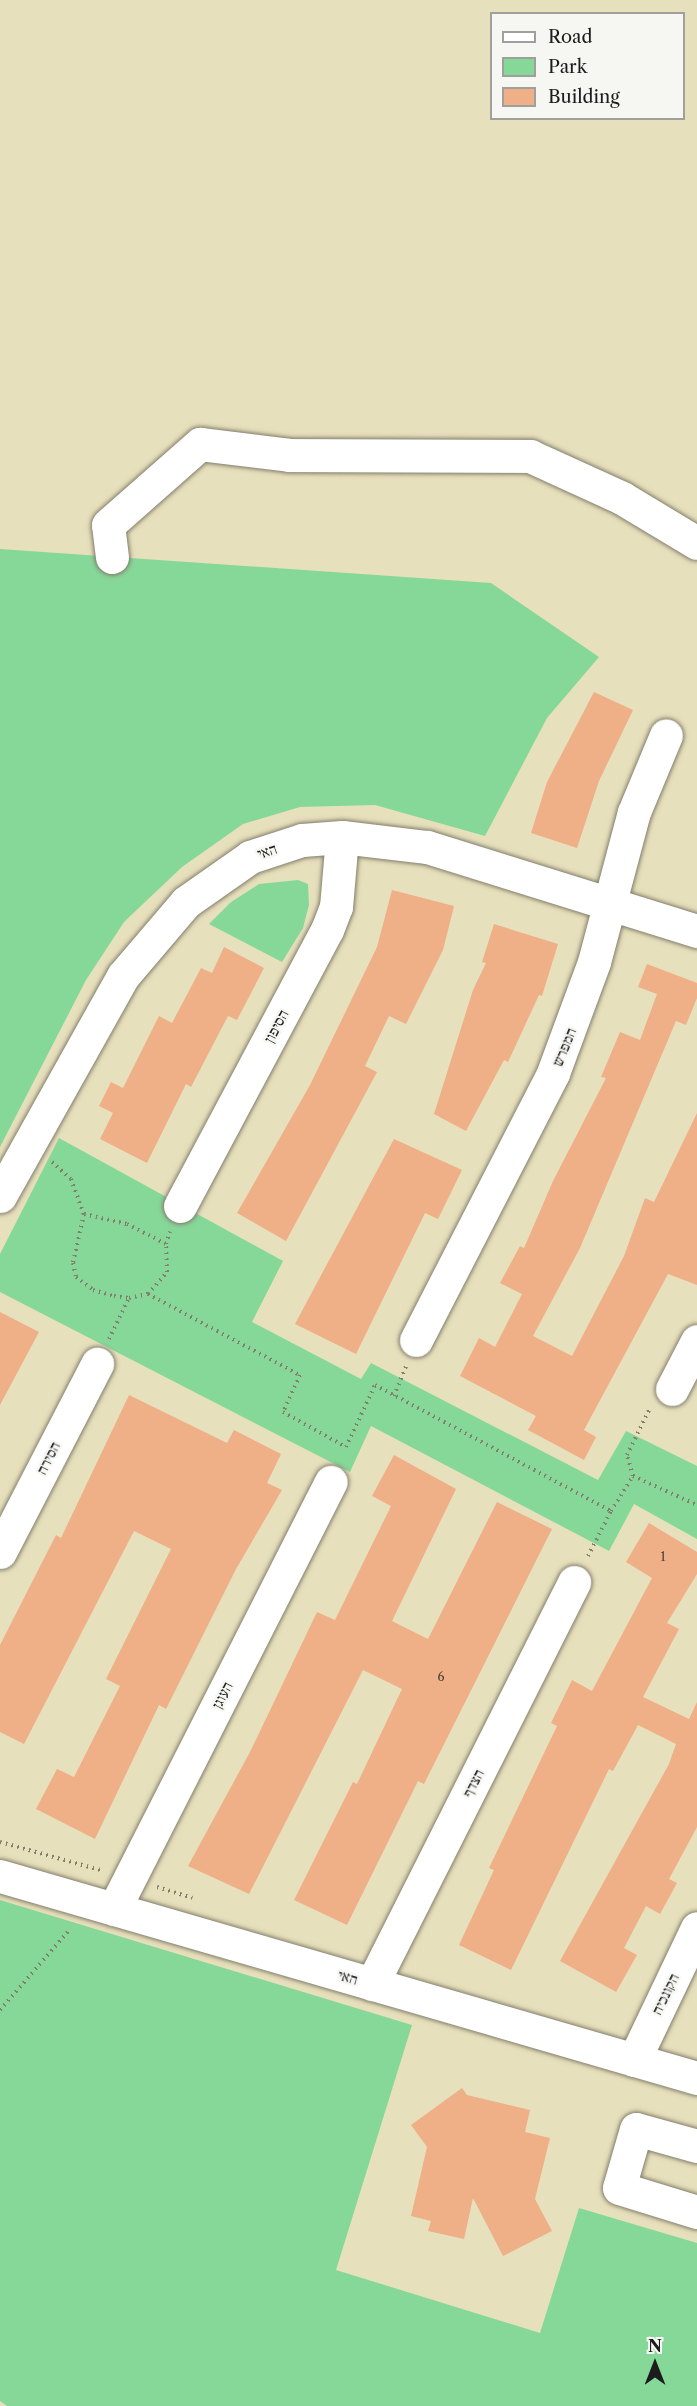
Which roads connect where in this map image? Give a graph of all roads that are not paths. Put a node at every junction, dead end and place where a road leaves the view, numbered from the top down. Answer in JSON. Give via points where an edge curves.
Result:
{"nodes":[{"id":1,"x":697,"y":543,"type":"edge"},
{"id":2,"x":112,"y":556,"type":"dead end"},
{"id":3,"x":666,"y":735,"type":"dead end"},
{"id":4,"x":342,"y":837,"type":"junction"},
{"id":5,"x":610,"y":904,"type":"junction"},
{"id":6,"x":697,"y":931,"type":"edge"},
{"id":7,"x":0,"y":1196,"type":"edge"},
{"id":8,"x":180,"y":1206,"type":"road end"},
{"id":9,"x":417,"y":1340,"type":"dead end"},
{"id":10,"x":697,"y":1341,"type":"edge"},
{"id":11,"x":97,"y":1364,"type":"road end"},
{"id":12,"x":672,"y":1389,"type":"road end"},
{"id":13,"x":331,"y":1482,"type":"dead end"},
{"id":14,"x":0,"y":1552,"type":"edge"},
{"id":15,"x":574,"y":1582,"type":"road end"},
{"id":16,"x":0,"y":1876,"type":"edge"},
{"id":17,"x":103,"y":1906,"type":"junction"},
{"id":18,"x":697,"y":1928,"type":"edge"},
{"id":19,"x":372,"y":1984,"type":"junction"},
{"id":20,"x":634,"y":2060,"type":"junction"},
{"id":21,"x":697,"y":2078,"type":"edge"},
{"id":22,"x":697,"y":2146,"type":"edge"},
{"id":23,"x":697,"y":2212,"type":"edge"}],
"edges":[{"from":1,"to":2,"type":"street","via":[[622,498],[530,456],[289,455],[200,444],[108,525]]},
{"from":3,"to":5,"type":"street","name":"המפרש","via":[[634,812]]},
{"from":4,"to":5,"type":"street","name":"האי","via":[[427,847]]},
{"from":4,"to":7,"type":"street","name":"האי","via":[[302,840],[250,857],[186,902],[123,976]]},
{"from":4,"to":8,"type":"street","name":"הסיפון","via":[[336,907],[327,930]]},
{"from":5,"to":6,"type":"street","name":"האי"},
{"from":5,"to":9,"type":"street","name":"המפרש","via":[[578,1012],[554,1073]]},
{"from":10,"to":12,"type":"street"},
{"from":11,"to":14,"type":"street","name":"הסירה"},
{"from":13,"to":17,"type":"street","name":"העוגן"},
{"from":15,"to":19,"type":"street","name":"הצדף"},
{"from":16,"to":17,"type":"street","name":"האי"},
{"from":17,"to":19,"type":"street","name":"האי"},
{"from":18,"to":20,"type":"street","name":"הקונכיה"},
{"from":19,"to":20,"type":"street","name":"האי"},
{"from":20,"to":21,"type":"street","name":"האי"},
{"from":22,"to":23,"type":"street","via":[[636,2129],[619,2188]]}]}
